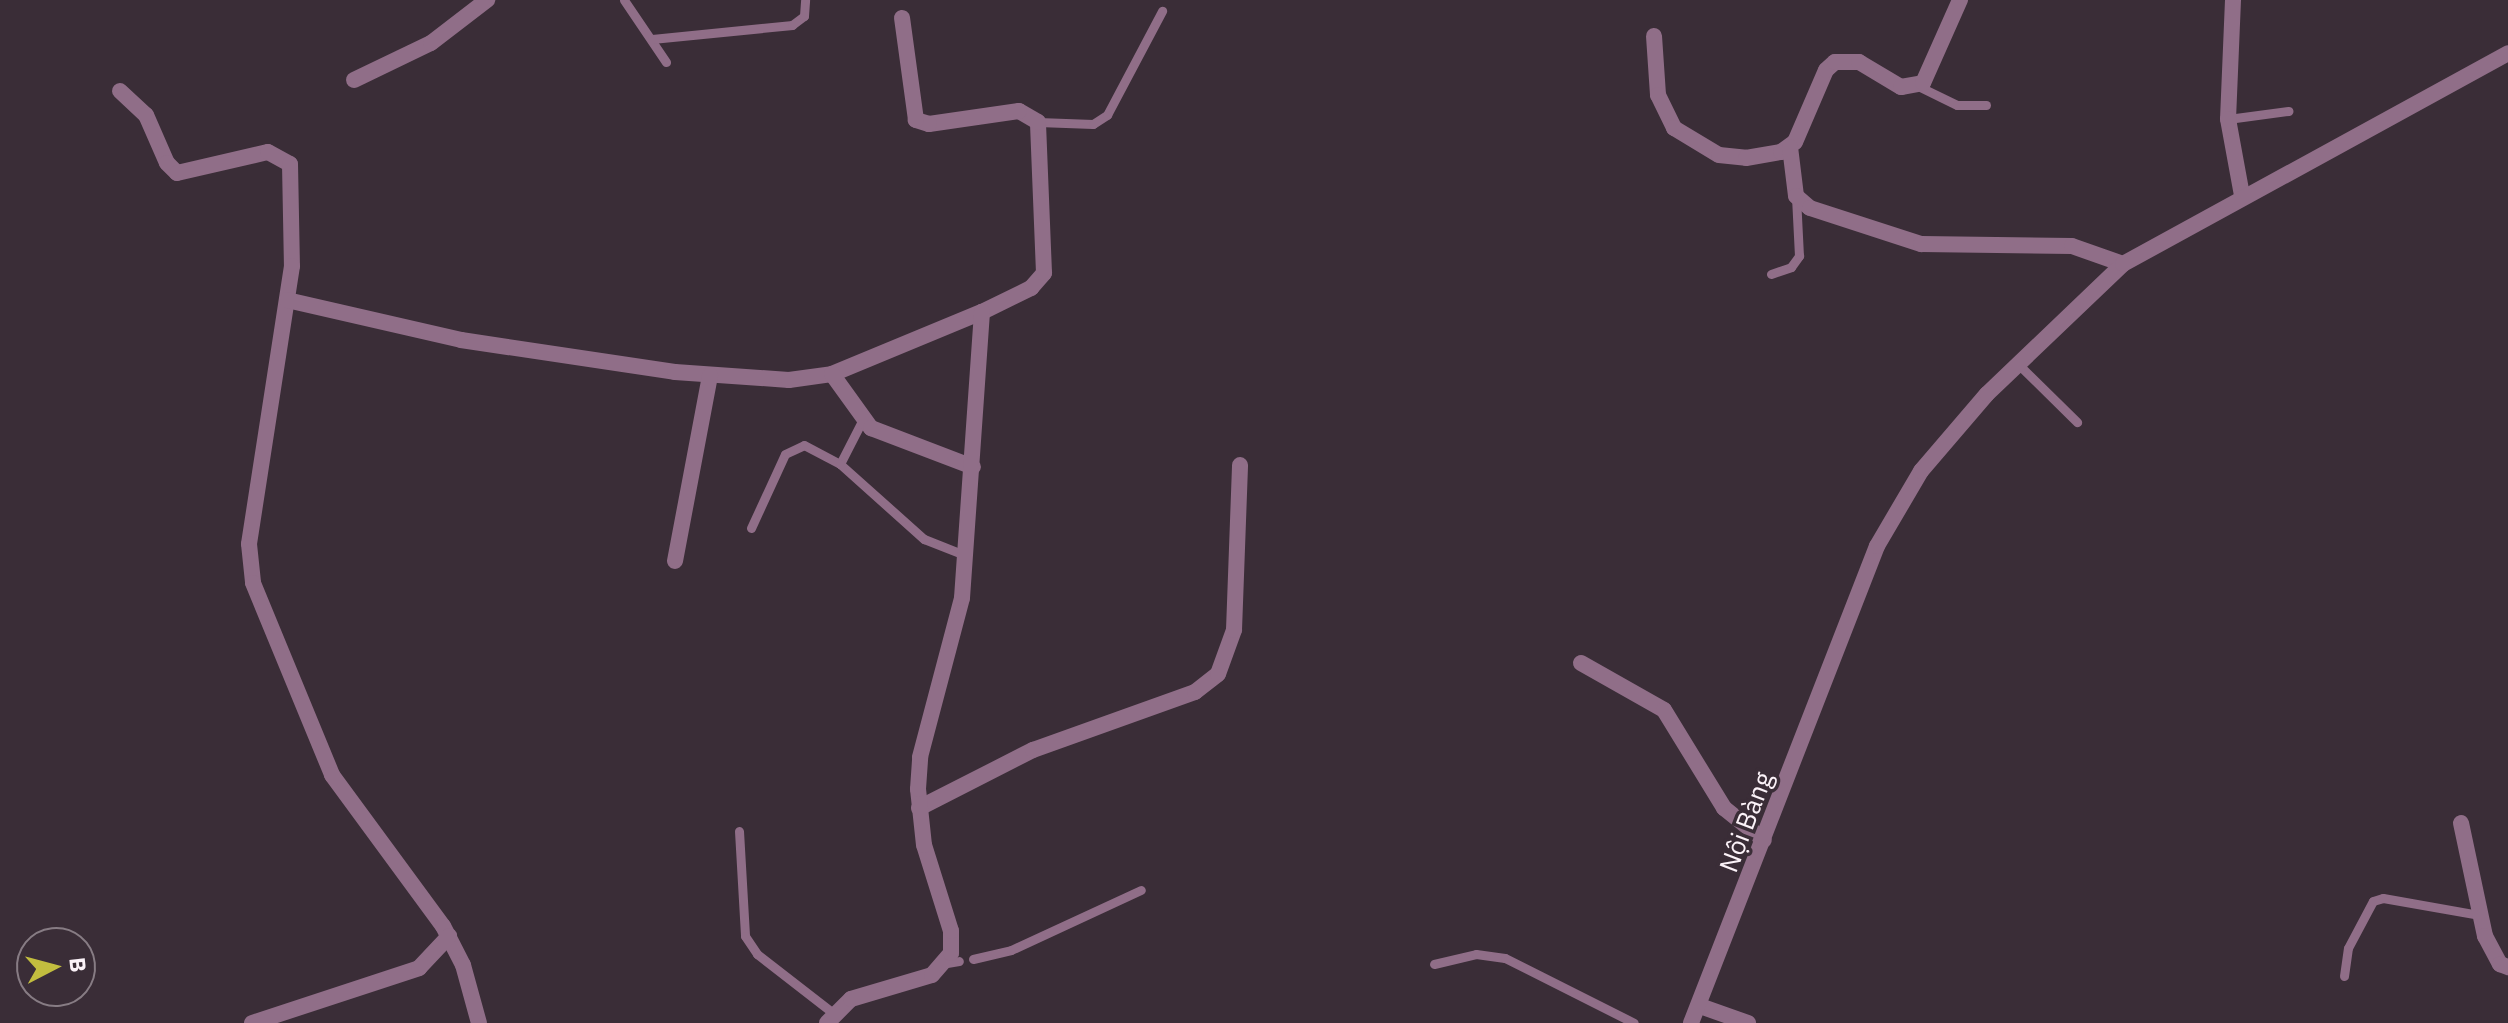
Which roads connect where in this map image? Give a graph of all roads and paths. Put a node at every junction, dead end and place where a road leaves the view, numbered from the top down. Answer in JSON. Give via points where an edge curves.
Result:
{"nodes":[{"id":1,"x":487,"y":0,"type":"edge"},
{"id":2,"x":624,"y":0,"type":"edge"},
{"id":3,"x":805,"y":0,"type":"edge"},
{"id":4,"x":1960,"y":0,"type":"edge"},
{"id":5,"x":2233,"y":0,"type":"edge"},
{"id":6,"x":1162,"y":11,"type":"dead end"},
{"id":7,"x":902,"y":18,"type":"dead end"},
{"id":8,"x":1654,"y":36,"type":"dead end"},
{"id":9,"x":652,"y":39,"type":"junction"},
{"id":10,"x":2508,"y":53,"type":"edge"},
{"id":11,"x":666,"y":62,"type":"dead end"},
{"id":12,"x":354,"y":80,"type":"dead end"},
{"id":13,"x":1918,"y":86,"type":"junction"},
{"id":14,"x":120,"y":91,"type":"dead end"},
{"id":15,"x":1986,"y":105,"type":"dead end"},
{"id":16,"x":2288,"y":111,"type":"dead end"},
{"id":17,"x":2228,"y":119,"type":"junction"},
{"id":18,"x":1039,"y":130,"type":"junction"},
{"id":19,"x":1790,"y":147,"type":"junction"},
{"id":20,"x":2242,"y":195,"type":"junction"},
{"id":21,"x":1796,"y":196,"type":"junction"},
{"id":22,"x":2123,"y":264,"type":"junction"},
{"id":23,"x":1771,"y":274,"type":"dead end"},
{"id":24,"x":287,"y":300,"type":"junction"},
{"id":25,"x":982,"y":312,"type":"junction"},
{"id":26,"x":2018,"y":364,"type":"junction"},
{"id":27,"x":832,"y":374,"type":"junction"},
{"id":28,"x":710,"y":375,"type":"junction"},
{"id":29,"x":862,"y":421,"type":"junction"},
{"id":30,"x":2077,"y":422,"type":"dead end"},
{"id":31,"x":840,"y":464,"type":"junction"},
{"id":32,"x":1240,"y":465,"type":"dead end"},
{"id":33,"x":973,"y":467,"type":"junction"},
{"id":34,"x":751,"y":528,"type":"dead end"},
{"id":35,"x":967,"y":556,"type":"junction"},
{"id":36,"x":675,"y":561,"type":"dead end"},
{"id":37,"x":1581,"y":663,"type":"dead end"},
{"id":38,"x":919,"y":808,"type":"junction"},
{"id":39,"x":2461,"y":823,"type":"dead end"},
{"id":40,"x":739,"y":831,"type":"dead end"},
{"id":41,"x":1764,"y":840,"type":"junction"},
{"id":42,"x":1141,"y":890,"type":"dead end"},
{"id":43,"x":2479,"y":915,"type":"junction"},
{"id":44,"x":449,"y":936,"type":"junction"},
{"id":45,"x":973,"y":959,"type":"dead end"},
{"id":46,"x":1434,"y":964,"type":"dead end"},
{"id":47,"x":2508,"y":967,"type":"edge"},
{"id":48,"x":2344,"y":976,"type":"dead end"},
{"id":49,"x":1700,"y":1006,"type":"junction"},
{"id":50,"x":830,"y":1018,"type":"edge"},
{"id":51,"x":252,"y":1023,"type":"edge"},
{"id":52,"x":479,"y":1023,"type":"edge"},
{"id":53,"x":1634,"y":1023,"type":"edge"},
{"id":54,"x":1691,"y":1023,"type":"edge"},
{"id":55,"x":1748,"y":1023,"type":"edge"}],
"edges":[{"from":1,"to":12,"type":"street","via":[[431,43]]},
{"from":2,"to":9,"type":"lane"},
{"from":3,"to":9,"type":"lane","via":[[804,16],[792,25]]},
{"from":4,"to":13,"type":"street","via":[[1929,76]]},
{"from":5,"to":17,"type":"street"},
{"from":6,"to":18,"type":"lane","via":[[1107,115],[1093,124]]},
{"from":7,"to":18,"type":"street","via":[[916,120],[929,124],[1019,111]]},
{"from":8,"to":19,"type":"street","via":[[1662,107],[1683,137],[1732,158]]},
{"from":9,"to":11,"type":"lane"},
{"from":10,"to":20,"type":"street","name":"Nội Bàng"},
{"from":13,"to":15,"type":"lane","via":[[1957,105]]},
{"from":13,"to":19,"type":"street","via":[[1896,85],[1853,60],[1835,62],[1826,70]]},
{"from":14,"to":24,"type":"street","via":[[146,115],[167,163],[177,173],[268,152],[287,159],[294,228]]},
{"from":16,"to":17,"type":"lane"},
{"from":17,"to":20,"type":"street"},
{"from":18,"to":25,"type":"street","via":[[1044,273],[1031,288]]},
{"from":19,"to":21,"type":"street"},
{"from":20,"to":22,"type":"street","name":"Nội Bàng"},
{"from":21,"to":22,"type":"street","via":[[1810,208],[1921,244],[2072,246]]},
{"from":21,"to":23,"type":"lane","via":[[1799,256],[1791,267]]},
{"from":22,"to":26,"type":"street","name":"Nội Bàng"},
{"from":24,"to":28,"type":"street","via":[[461,340]]},
{"from":24,"to":44,"type":"street","via":[[249,544],[253,583],[332,775]]},
{"from":25,"to":27,"type":"street"},
{"from":25,"to":33,"type":"street"},
{"from":26,"to":30,"type":"lane"},
{"from":26,"to":41,"type":"street","name":"Nội Bàng","via":[[1987,394],[1898,506]]},
{"from":27,"to":28,"type":"street","via":[[789,380]]},
{"from":27,"to":29,"type":"street"},
{"from":28,"to":36,"type":"street"},
{"from":29,"to":31,"type":"lane"},
{"from":29,"to":33,"type":"street"},
{"from":31,"to":34,"type":"lane","via":[[810,446],[789,450]]},
{"from":31,"to":35,"type":"lane","via":[[924,539]]},
{"from":32,"to":38,"type":"street","via":[[1234,630],[1218,674],[1195,692],[1033,750]]},
{"from":33,"to":35,"type":"street"},
{"from":35,"to":38,"type":"street","via":[[957,627],[920,757]]},
{"from":37,"to":41,"type":"street","via":[[1664,710],[1724,808]]},
{"from":38,"to":50,"type":"street","via":[[924,845],[951,931],[953,962],[932,975],[851,999]]},
{"from":39,"to":43,"type":"street"},
{"from":40,"to":50,"type":"lane","via":[[745,936],[757,954]]},
{"from":41,"to":49,"type":"street","name":"Nội Bàng"},
{"from":42,"to":45,"type":"lane","via":[[1011,950]]},
{"from":43,"to":47,"type":"street","via":[[2500,964]]},
{"from":43,"to":48,"type":"lane","via":[[2383,898],[2373,901],[2348,948]]},
{"from":44,"to":51,"type":"street","via":[[419,968]]},
{"from":44,"to":52,"type":"street"},
{"from":46,"to":53,"type":"lane","via":[[1476,954],[1505,958]]},
{"from":49,"to":54,"type":"street","name":"Nội Bàng"},
{"from":49,"to":55,"type":"street"}]}
